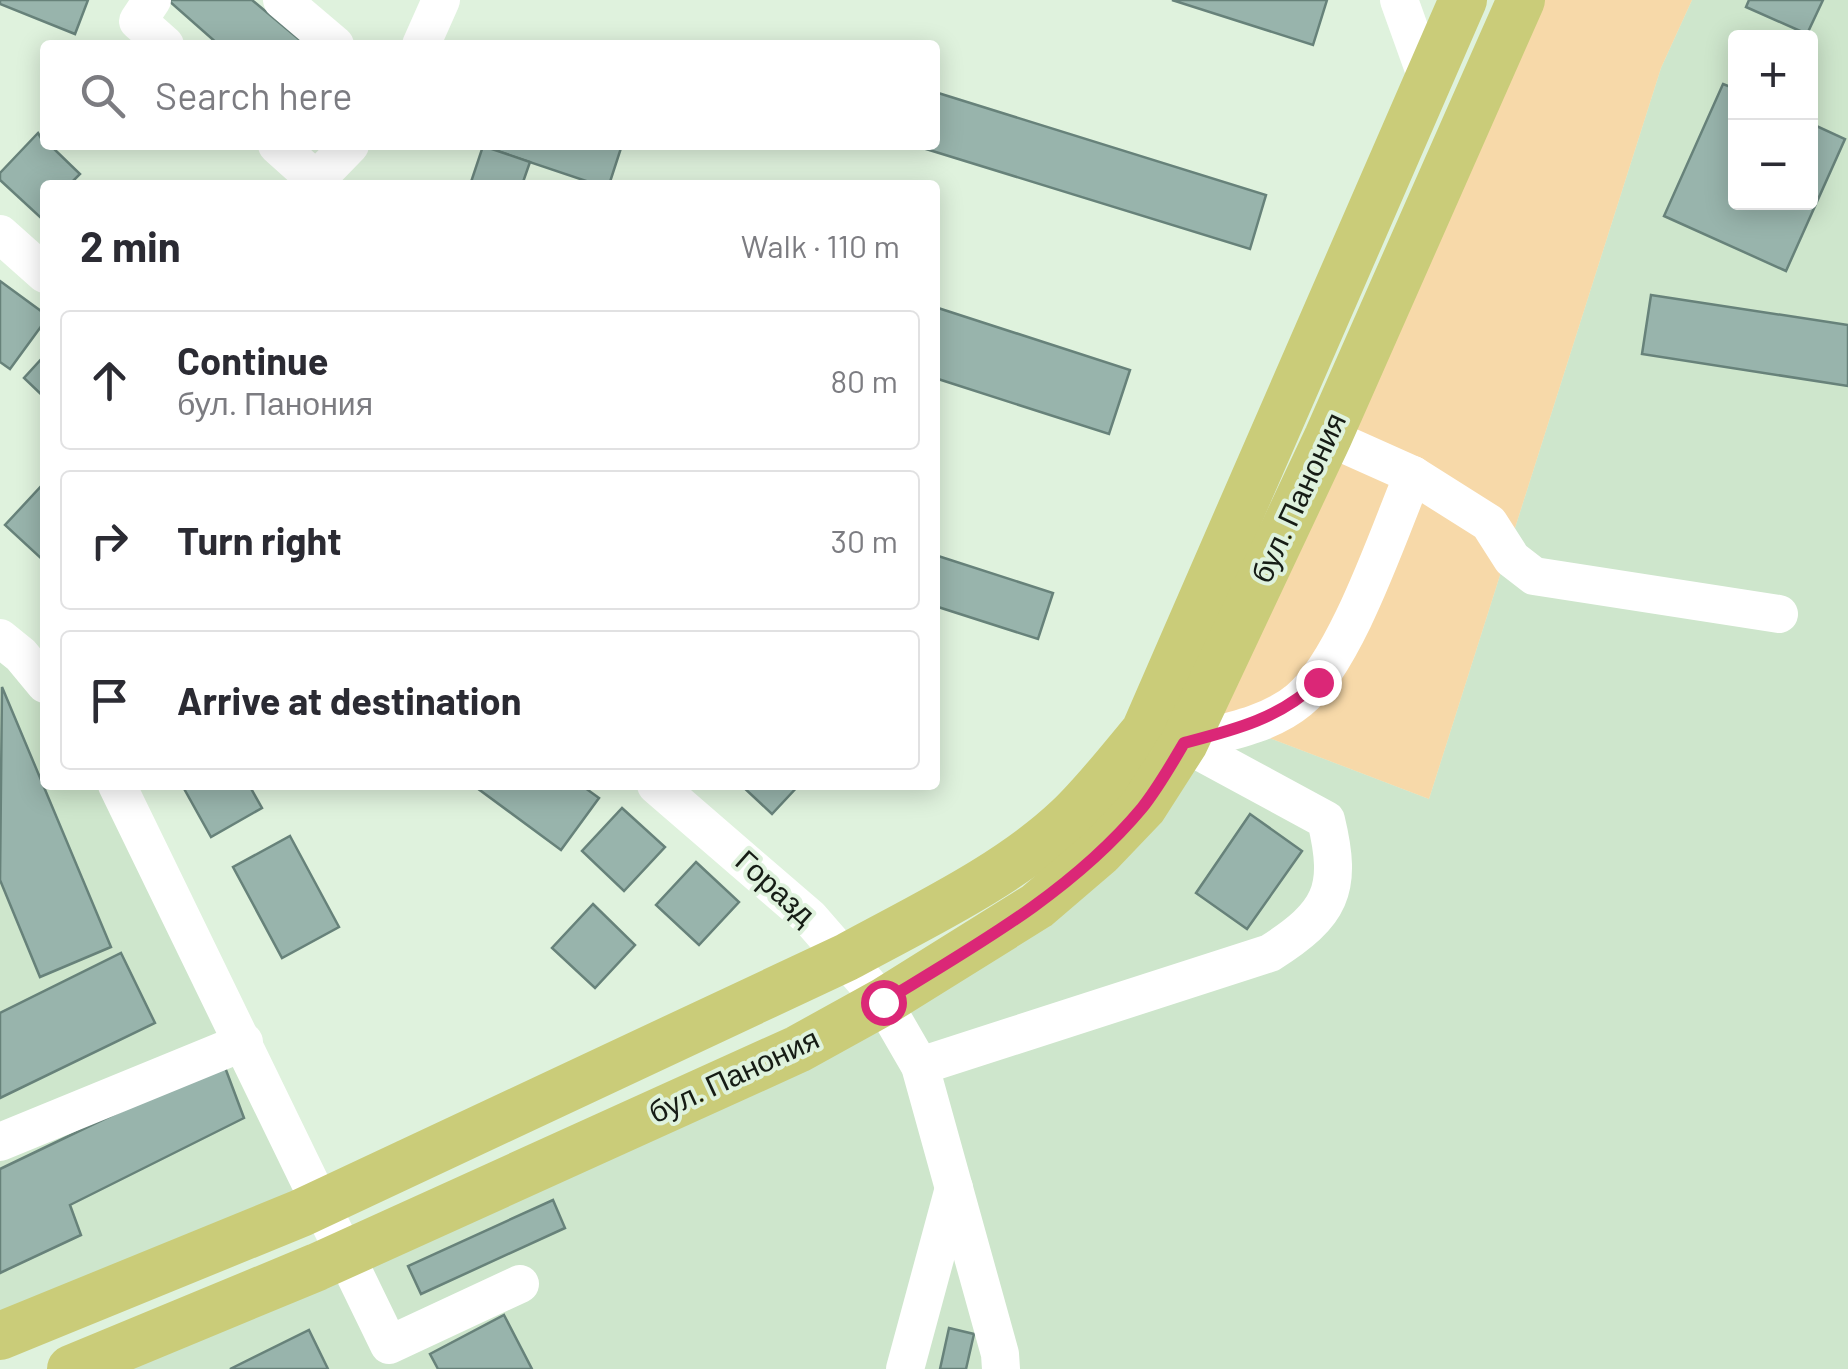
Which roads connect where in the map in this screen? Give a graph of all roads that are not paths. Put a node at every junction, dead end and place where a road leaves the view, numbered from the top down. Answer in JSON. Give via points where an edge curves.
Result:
{"nodes":[{"id":1,"x":282,"y":0,"type":"edge"},
{"id":2,"x":441,"y":0,"type":"edge"},
{"id":3,"x":1399,"y":0,"type":"edge"},
{"id":4,"x":1463,"y":0,"type":"edge"},
{"id":5,"x":1521,"y":0,"type":"edge"},
{"id":6,"x":329,"y":40,"type":"edge"},
{"id":7,"x":422,"y":40,"type":"edge"},
{"id":8,"x":1428,"y":80,"type":"junction"},
{"id":9,"x":283,"y":150,"type":"edge"},
{"id":10,"x":345,"y":150,"type":"edge"},
{"id":11,"x":316,"y":180,"type":"edge"},
{"id":12,"x":316,"y":180,"type":"edge"},
{"id":13,"x":0,"y":234,"type":"edge"},
{"id":14,"x":40,"y":270,"type":"edge"},
{"id":15,"x":1328,"y":436,"type":"junction"},
{"id":16,"x":1413,"y":476,"type":"junction"},
{"id":17,"x":1779,"y":614,"type":"dead end"},
{"id":18,"x":0,"y":638,"type":"edge"},
{"id":19,"x":40,"y":678,"type":"edge"},
{"id":20,"x":1184,"y":743,"type":"junction"},
{"id":21,"x":119,"y":790,"type":"edge"},
{"id":22,"x":662,"y":790,"type":"edge"},
{"id":23,"x":847,"y":957,"type":"junction"},
{"id":24,"x":883,"y":1002,"type":"junction"},
{"id":25,"x":244,"y":1042,"type":"junction"},
{"id":26,"x":920,"y":1066,"type":"junction"},
{"id":27,"x":0,"y":1142,"type":"edge"},
{"id":28,"x":955,"y":1185,"type":"junction"},
{"id":29,"x":520,"y":1284,"type":"dead end"},
{"id":30,"x":0,"y":1336,"type":"edge"},
{"id":31,"x":71,"y":1369,"type":"edge"},
{"id":32,"x":905,"y":1369,"type":"edge"},
{"id":33,"x":1000,"y":1369,"type":"edge"}],
"edges":[{"from":1,"to":6,"type":"street"},
{"from":2,"to":7,"type":"street"},
{"from":3,"to":8,"type":"street"},
{"from":4,"to":8,"type":"main road","name":"бул. Панония"},
{"from":5,"to":15,"type":"main road","name":"бул. Панония"},
{"from":8,"to":23,"type":"main road","name":"бул. Панония","via":[[1145,732],[1053,831]]},
{"from":9,"to":11,"type":"street"},
{"from":10,"to":12,"type":"street"},
{"from":13,"to":14,"type":"street"},
{"from":15,"to":16,"type":"street"},
{"from":15,"to":20,"type":"main road","name":"бул. Панония"},
{"from":16,"to":17,"type":"street","via":[[1489,522],[1512,558],[1534,576]]},
{"from":16,"to":20,"type":"street","via":[[1318,682],[1296,703],[1247,727]]},
{"from":18,"to":19,"type":"street"},
{"from":20,"to":24,"type":"main road","name":"бул. Панония","via":[[1143,807],[1088,863],[1037,906]]},
{"from":20,"to":26,"type":"street","via":[[1326,820],[1335,858],[1330,896],[1304,931],[1270,952]]},
{"from":21,"to":25,"type":"street"},
{"from":22,"to":23,"type":"street","name":"Горазд"},
{"from":23,"to":24,"type":"street","name":"Горазд"},
{"from":23,"to":30,"type":"main road","name":"бул. Панония","via":[[301,1213]]},
{"from":24,"to":26,"type":"street","name":"Горазд"},
{"from":24,"to":31,"type":"main road","name":"бул. Панония","via":[[798,1049],[318,1267]]},
{"from":25,"to":27,"type":"street"},
{"from":25,"to":29,"type":"street","via":[[389,1345]]},
{"from":26,"to":28,"type":"street","name":"Горазд"},
{"from":28,"to":32,"type":"street"},
{"from":28,"to":33,"type":"street","name":"Горазд"}]}
